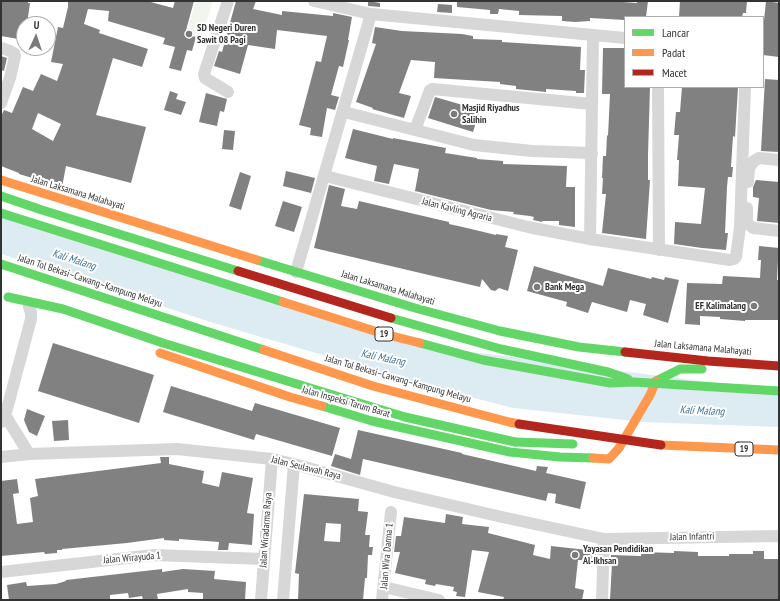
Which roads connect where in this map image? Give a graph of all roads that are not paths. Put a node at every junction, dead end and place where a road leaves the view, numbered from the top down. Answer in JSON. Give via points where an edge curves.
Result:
{"nodes":[{"id":1,"x":228,"y":1,"type":"edge"},
{"id":2,"x":314,"y":1,"type":"edge"},
{"id":3,"x":371,"y":14,"type":"junction"},
{"id":4,"x":593,"y":35,"type":"junction"},
{"id":5,"x":624,"y":38,"type":"edge"},
{"id":6,"x":1,"y":48,"type":"edge"},
{"id":7,"x":658,"y":88,"type":"edge"},
{"id":8,"x":745,"y":88,"type":"edge"},
{"id":9,"x":228,"y":92,"type":"dead end"},
{"id":10,"x":1,"y":103,"type":"edge"},
{"id":11,"x":592,"y":104,"type":"junction"},
{"id":12,"x":344,"y":112,"type":"junction"},
{"id":13,"x":415,"y":130,"type":"junction"},
{"id":14,"x":592,"y":154,"type":"junction"},
{"id":15,"x":779,"y":160,"type":"edge"},
{"id":16,"x":324,"y":176,"type":"junction"},
{"id":17,"x":1,"y":180,"type":"edge"},
{"id":18,"x":1,"y":196,"type":"edge"},
{"id":19,"x":1,"y":213,"type":"edge"},
{"id":20,"x":779,"y":231,"type":"edge"},
{"id":21,"x":590,"y":239,"type":"junction"},
{"id":22,"x":659,"y":250,"type":"junction"},
{"id":23,"x":1,"y":264,"type":"edge"},
{"id":24,"x":296,"y":272,"type":"junction"},
{"id":25,"x":4,"y":296,"type":"edge"},
{"id":26,"x":29,"y":307,"type":"junction"},
{"id":27,"x":54,"y":317,"type":"dead end"},
{"id":28,"x":579,"y":347,"type":"junction"},
{"id":29,"x":150,"y":349,"type":"dead end"},
{"id":30,"x":636,"y":362,"type":"dead end"},
{"id":31,"x":779,"y":366,"type":"edge"},
{"id":32,"x":779,"y":375,"type":"edge"},
{"id":33,"x":655,"y":379,"type":"joint"},
{"id":34,"x":634,"y":382,"type":"junction"},
{"id":35,"x":779,"y":391,"type":"edge"},
{"id":36,"x":3,"y":418,"type":"edge"},
{"id":37,"x":661,"y":446,"type":"junction"},
{"id":38,"x":779,"y":450,"type":"edge"},
{"id":39,"x":29,"y":454,"type":"junction"},
{"id":40,"x":1,"y":457,"type":"edge"},
{"id":41,"x":272,"y":459,"type":"junction"},
{"id":42,"x":294,"y":464,"type":"junction"},
{"id":43,"x":391,"y":512,"type":"dead end"},
{"id":44,"x":779,"y":536,"type":"edge"},
{"id":45,"x":604,"y":539,"type":"junction"},
{"id":46,"x":264,"y":559,"type":"junction"},
{"id":47,"x":1,"y":572,"type":"edge"},
{"id":48,"x":384,"y":587,"type":"junction"},
{"id":49,"x":261,"y":600,"type":"edge"},
{"id":50,"x":283,"y":600,"type":"edge"},
{"id":51,"x":382,"y":600,"type":"edge"},
{"id":52,"x":439,"y":600,"type":"edge"},
{"id":53,"x":602,"y":600,"type":"edge"}],
"edges":[{"from":1,"to":9,"type":"street","via":[[204,74],[205,78]]},
{"from":2,"to":3,"type":"street"},
{"from":3,"to":4,"type":"street"},
{"from":3,"to":12,"type":"street"},
{"from":4,"to":5,"type":"street"},
{"from":4,"to":11,"type":"street"},
{"from":6,"to":10,"type":"street","via":[[10,50],[15,56]]},
{"from":7,"to":22,"type":"street"},
{"from":8,"to":22,"type":"street","name":"Jalan Kavling Agraria","via":[[740,227],[736,257],[730,260]]},
{"from":11,"to":13,"type":"street","via":[[432,89]]},
{"from":11,"to":14,"type":"street"},
{"from":12,"to":13,"type":"street"},
{"from":12,"to":16,"type":"street"},
{"from":13,"to":14,"type":"street","via":[[474,145]]},
{"from":14,"to":21,"type":"street"},
{"from":15,"to":20,"type":"street","via":[[759,158],[752,163],[748,173],[746,217],[754,228]]},
{"from":16,"to":21,"type":"street","name":"Jalan Kavling Agraria","via":[[528,227]]},
{"from":16,"to":24,"type":"street"},
{"from":17,"to":24,"type":"main road","name":"Jalan Laksamana Malahayati"},
{"from":18,"to":34,"type":"main road","via":[[386,317],[501,349],[608,372]]},
{"from":19,"to":34,"type":"main road","number":"19","bridge":true,"via":[[384,334],[483,360],[610,383]]},
{"from":21,"to":22,"type":"street","name":"Jalan Kavling Agraria"},
{"from":23,"to":37,"type":"main road","name":"Jalan Tol Bekasi–Cawang–Kampung Melayu","number":"19","bridge":true,"via":[[381,388],[509,422]]},
{"from":24,"to":28,"type":"main road","name":"Jalan Laksamana Malahayati","via":[[467,323]]},
{"from":25,"to":26,"type":"main road"},
{"from":25,"to":37,"type":"main road","bridge":true,"via":[[63,309],[163,343],[405,418],[515,442]]},
{"from":26,"to":27,"type":"main road"},
{"from":26,"to":36,"type":"street","via":[[31,319]]},
{"from":28,"to":30,"type":"main road","via":[[600,357]]},
{"from":28,"to":31,"type":"main road","name":"Jalan Laksamana Malahayati"},
{"from":29,"to":33,"type":"main road","name":"Jalan Inspeksi Tarum Barat","bridge":true,"via":[[290,397],[372,421],[510,452],[560,457],[609,459],[616,453],[650,395]]},
{"from":32,"to":33,"type":"main road","name":"Jalan Laksamana Malahayati","via":[[680,369]]},
{"from":34,"to":35,"type":"main road","number":"19","bridge":true},
{"from":36,"to":39,"type":"street"},
{"from":37,"to":38,"type":"main road","name":"Jalan Tol Bekasi–Cawang–Kampung Melayu","number":"19"},
{"from":39,"to":40,"type":"street","name":"Jalan Seulawah Raya"},
{"from":39,"to":41,"type":"street","name":"Jalan Seulawah Raya","via":[[177,449]]},
{"from":41,"to":42,"type":"street","name":"Jalan Seulawah Raya"},
{"from":41,"to":46,"type":"street","name":"Jalan Wiradarma Raya"},
{"from":42,"to":45,"type":"street","name":"Jalan Seulawah Raya","via":[[394,492]]},
{"from":42,"to":50,"type":"street"},
{"from":43,"to":48,"type":"street","name":"Jalan Wira Darma 1"},
{"from":44,"to":45,"type":"street","name":"Jalan Infantri"},
{"from":45,"to":53,"type":"street"},
{"from":46,"to":47,"type":"street","name":"Jalan Wirayuda 1","via":[[154,555]]},
{"from":46,"to":49,"type":"street","name":"Jalan Wiradarma Raya"},
{"from":48,"to":51,"type":"street","name":"Jalan Wira Darma 1"},
{"from":48,"to":52,"type":"street"}]}
